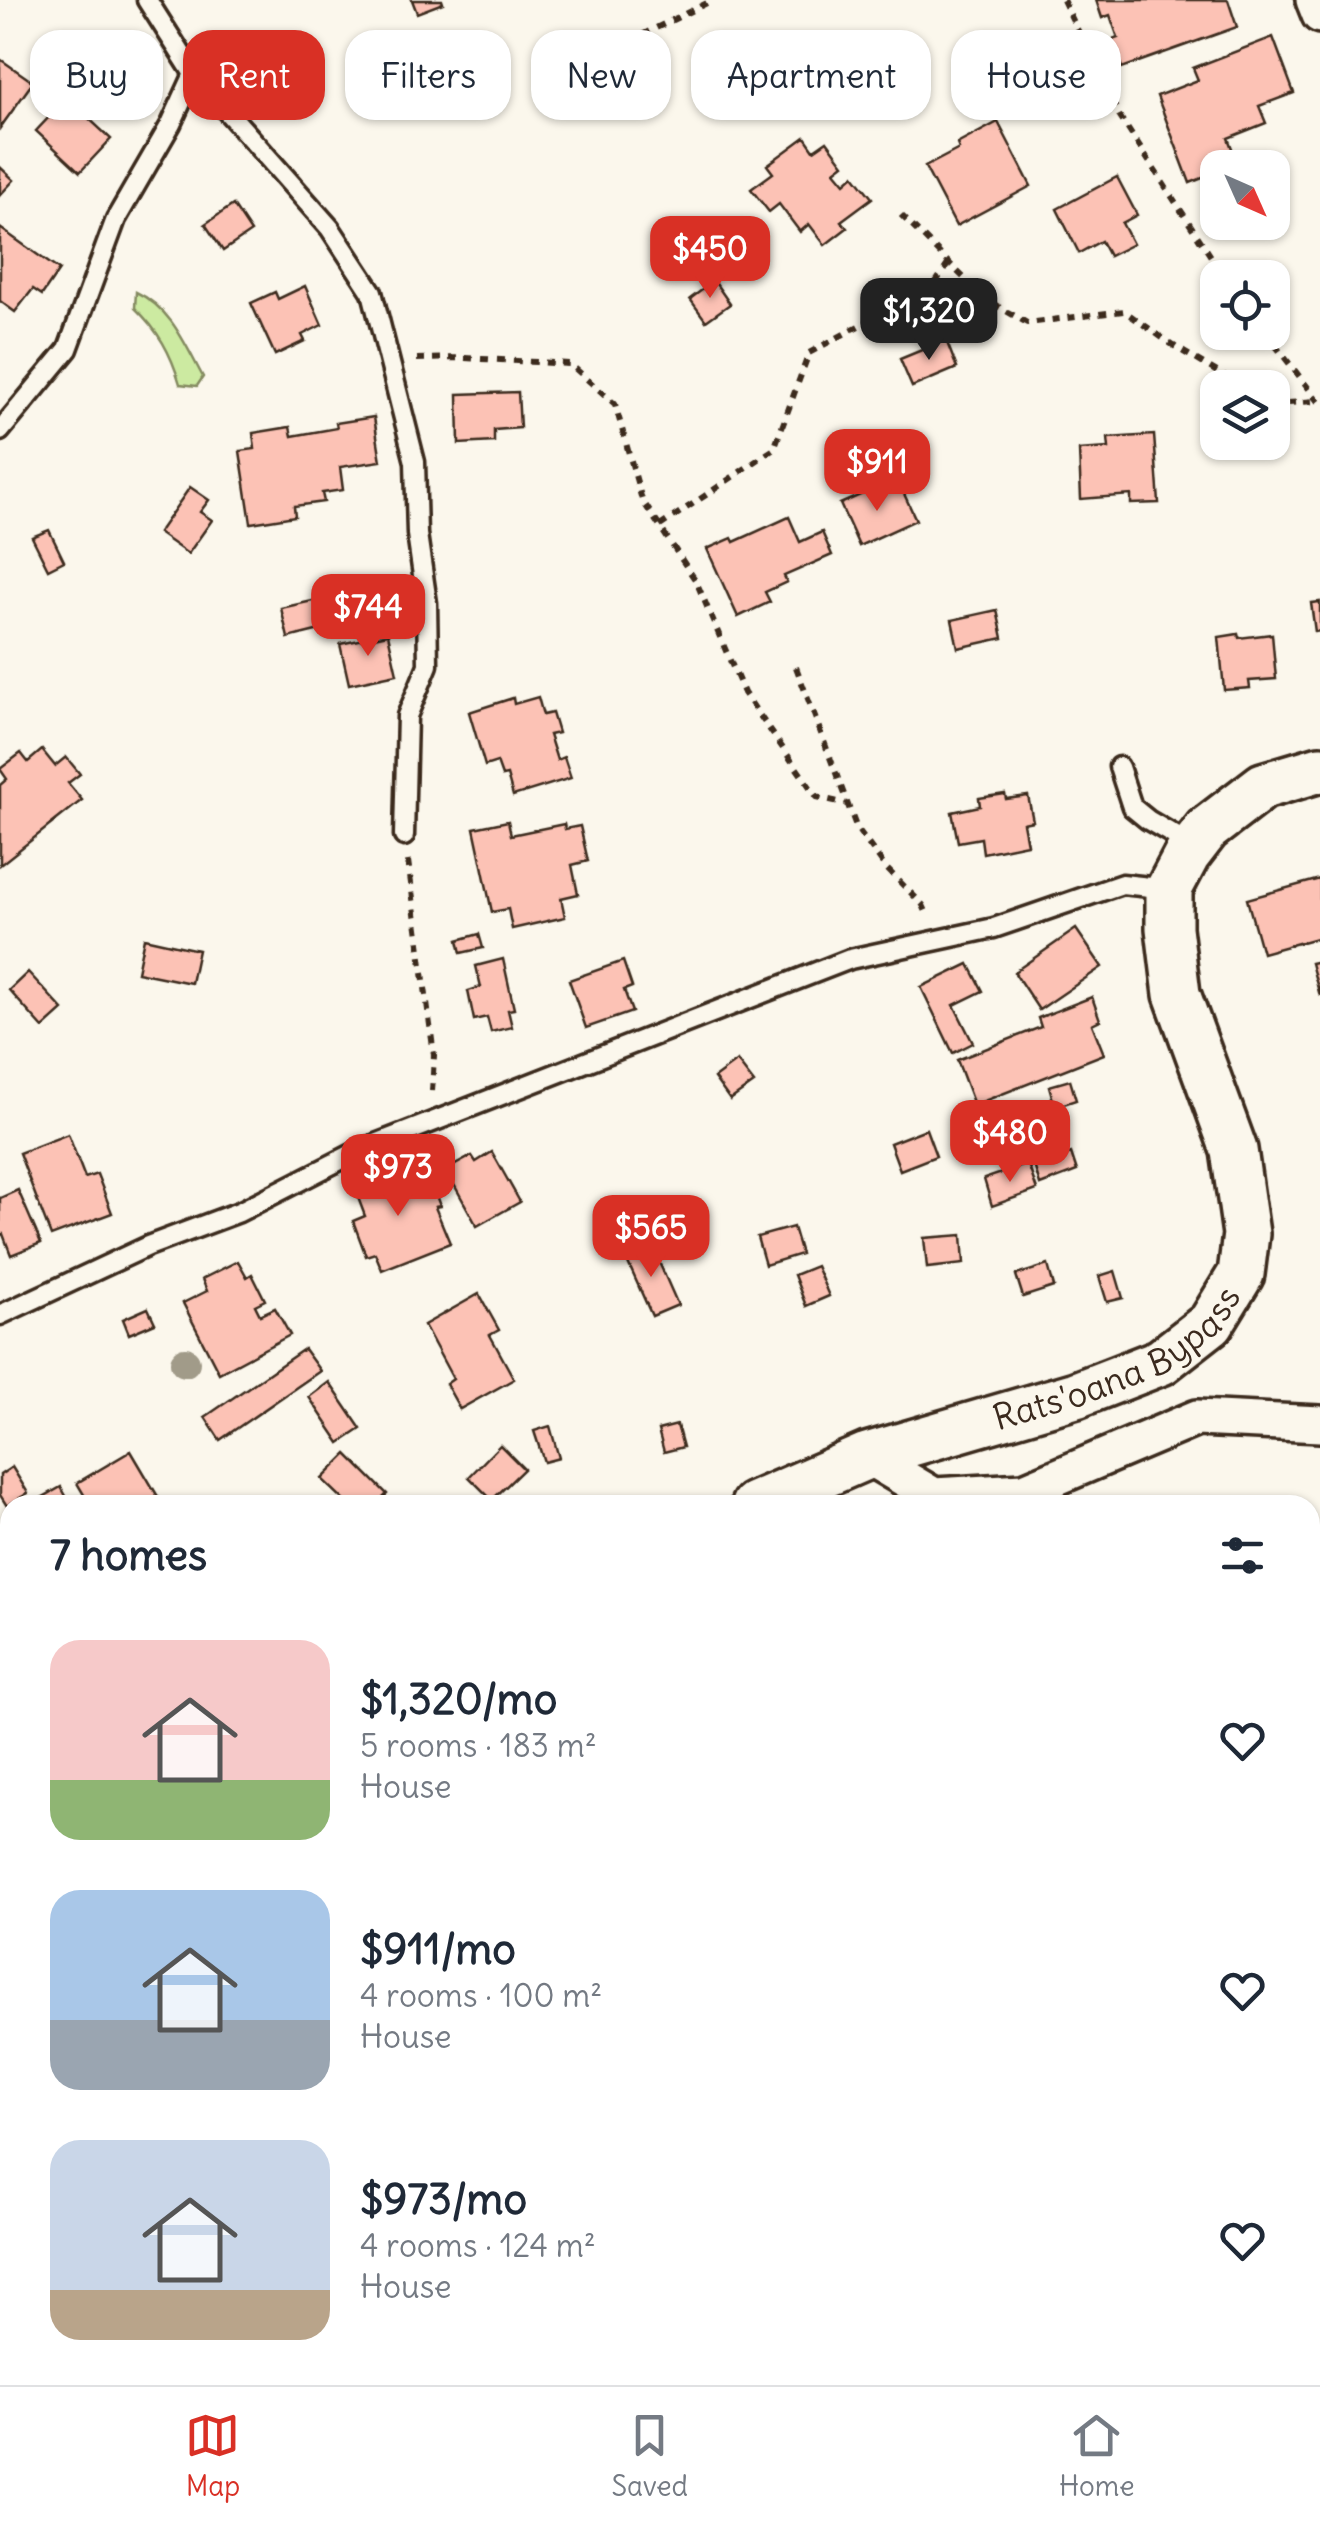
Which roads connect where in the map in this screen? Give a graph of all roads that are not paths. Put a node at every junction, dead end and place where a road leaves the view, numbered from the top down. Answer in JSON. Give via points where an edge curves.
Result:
{"nodes":[{"id":1,"x":146,"y":0,"type":"edge"},
{"id":2,"x":1314,"y":0,"type":"edge"},
{"id":3,"x":1320,"y":15,"type":"edge"},
{"id":4,"x":183,"y":57,"type":"edge"},
{"id":5,"x":183,"y":98,"type":"edge"},
{"id":6,"x":235,"y":120,"type":"edge"},
{"id":7,"x":0,"y":431,"type":"edge"},
{"id":8,"x":1119,"y":767,"type":"dead end"},
{"id":9,"x":1320,"y":769,"type":"edge"},
{"id":10,"x":404,"y":836,"type":"road end"},
{"id":11,"x":1193,"y":846,"type":"junction"},
{"id":12,"x":1169,"y":889,"type":"junction"},
{"id":13,"x":0,"y":1315,"type":"edge"},
{"id":14,"x":1320,"y":1424,"type":"edge"},
{"id":15,"x":867,"y":1456,"type":"junction"},
{"id":16,"x":777,"y":1495,"type":"edge"},
{"id":17,"x":932,"y":1495,"type":"edge"},
{"id":18,"x":952,"y":1495,"type":"edge"}],
"edges":[{"from":1,"to":4,"type":"lane"},
{"from":2,"to":3,"type":"street"},
{"from":5,"to":7,"type":"lane","via":[[116,219],[68,349]]},
{"from":6,"to":10,"type":"lane","via":[[330,228],[372,292],[415,462],[428,665],[407,716]]},
{"from":8,"to":11,"type":"lane","via":[[1132,807]]},
{"from":9,"to":11,"type":"street","via":[[1263,786]]},
{"from":11,"to":12,"type":"street"},
{"from":12,"to":13,"type":"lane","via":[[1122,884],[994,928],[850,959],[358,1151],[239,1212]]},
{"from":12,"to":15,"type":"street","name":"Rats'oana Bypass","via":[[1176,994],[1234,1150],[1246,1234],[1240,1274],[1212,1323],[1161,1362],[1076,1395]]},
{"from":14,"to":18,"type":"street","via":[[1197,1418],[1024,1491]]},
{"from":15,"to":16,"type":"street","name":"Rats'oana Bypass"},
{"from":15,"to":17,"type":"street"}]}
